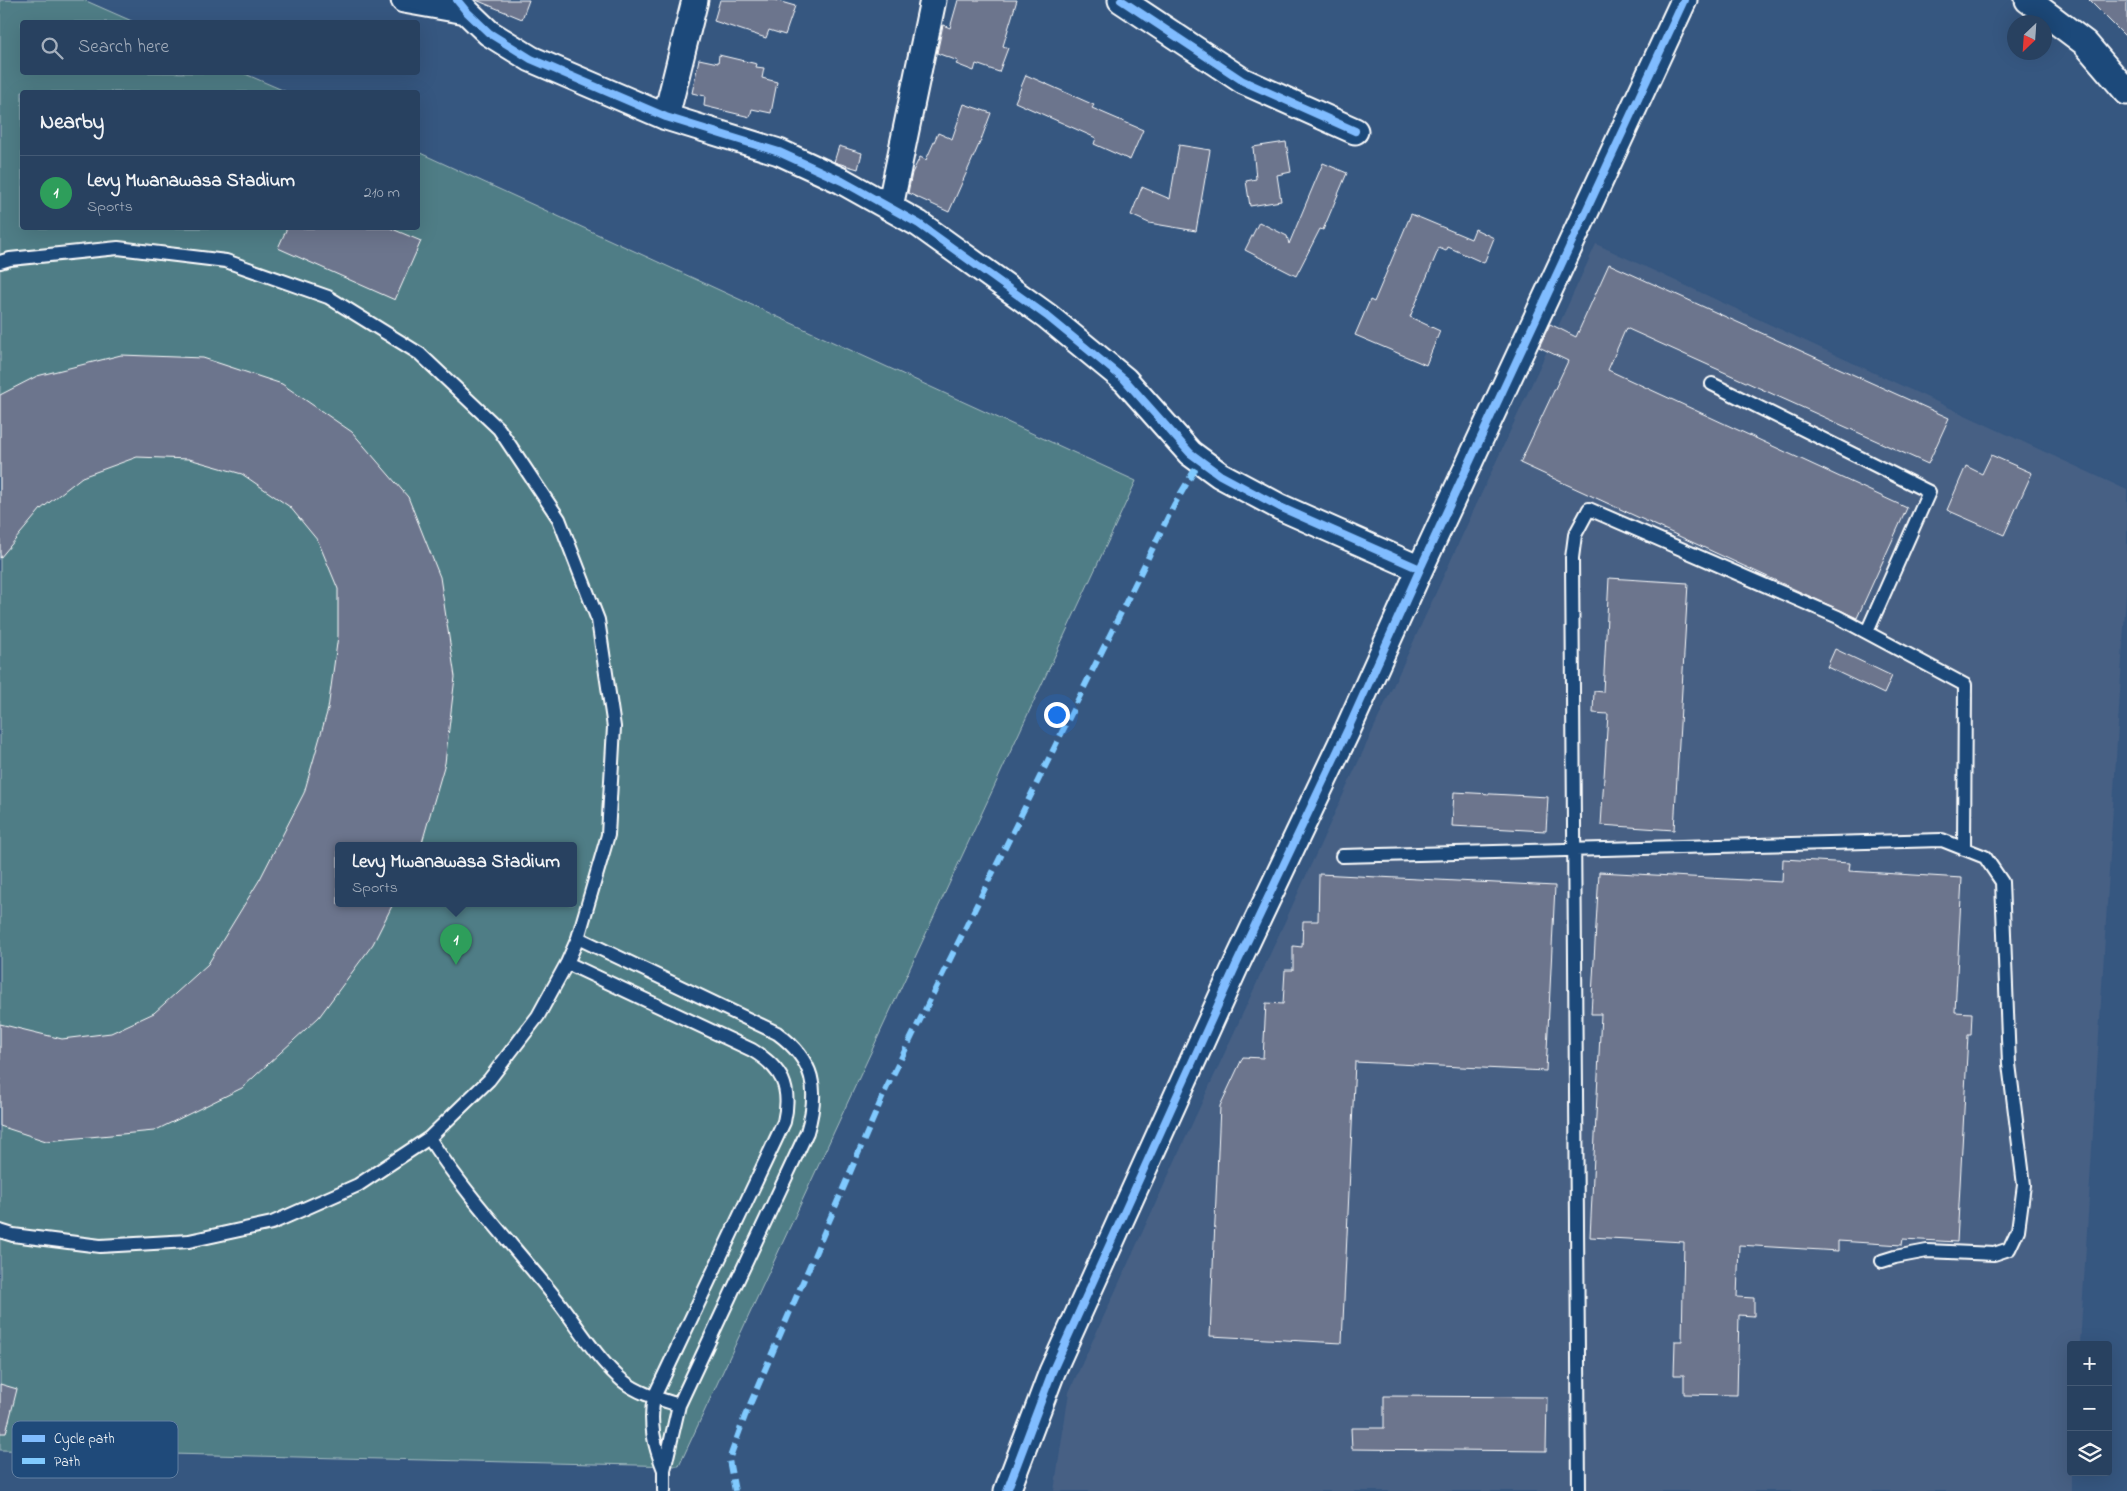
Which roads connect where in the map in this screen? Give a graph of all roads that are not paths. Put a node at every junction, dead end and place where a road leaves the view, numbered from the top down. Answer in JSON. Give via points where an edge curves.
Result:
{"nodes":[{"id":1,"x":404,"y":0,"type":"edge"},
{"id":2,"x":695,"y":0,"type":"edge"},
{"id":3,"x":933,"y":0,"type":"edge"},
{"id":4,"x":1121,"y":0,"type":"edge"},
{"id":5,"x":1684,"y":0,"type":"edge"},
{"id":6,"x":2028,"y":0,"type":"edge"},
{"id":7,"x":461,"y":6,"type":"edge"},
{"id":8,"x":2127,"y":92,"type":"edge"},
{"id":9,"x":666,"y":116,"type":"junction"},
{"id":10,"x":1355,"y":131,"type":"dead end"},
{"id":11,"x":890,"y":207,"type":"junction"},
{"id":12,"x":0,"y":262,"type":"edge"},
{"id":13,"x":1712,"y":384,"type":"dead end"},
{"id":14,"x":1420,"y":569,"type":"junction"},
{"id":15,"x":1867,"y":632,"type":"junction"},
{"id":16,"x":1574,"y":848,"type":"junction"},
{"id":17,"x":1964,"y":849,"type":"junction"},
{"id":18,"x":1342,"y":856,"type":"dead end"},
{"id":19,"x":578,"y":938,"type":"junction"},
{"id":20,"x":567,"y":963,"type":"junction"},
{"id":21,"x":429,"y":1138,"type":"junction"},
{"id":22,"x":0,"y":1231,"type":"edge"},
{"id":23,"x":1882,"y":1262,"type":"dead end"},
{"id":24,"x":654,"y":1397,"type":"junction"},
{"id":25,"x":679,"y":1405,"type":"junction"},
{"id":26,"x":664,"y":1470,"type":"junction"},
{"id":27,"x":664,"y":1491,"type":"edge"},
{"id":28,"x":1007,"y":1491,"type":"edge"},
{"id":29,"x":1579,"y":1491,"type":"edge"}],
"edges":[{"from":1,"to":7,"type":"street"},
{"from":2,"to":9,"type":"street"},
{"from":3,"to":11,"type":"street"},
{"from":4,"to":10,"type":"street","via":[[1243,81]]},
{"from":5,"to":14,"type":"street"},
{"from":6,"to":8,"type":"street","via":[[2085,44]]},
{"from":7,"to":9,"type":"street","via":[[489,33],[531,59]]},
{"from":9,"to":11,"type":"street","via":[[779,152]]},
{"from":11,"to":14,"type":"street","via":[[919,224],[1047,316],[1125,380],[1190,453],[1220,475],[1273,504]]},
{"from":12,"to":19,"type":"lane","via":[[118,248],[226,261],[328,297],[420,354],[499,429],[559,519],[598,620],[614,727],[608,835]]},
{"from":13,"to":15,"type":"lane","via":[[1929,492]]},
{"from":14,"to":28,"type":"street","via":[[1237,962],[1052,1372]]},
{"from":15,"to":16,"type":"lane","via":[[1589,509],[1575,534],[1572,558]]},
{"from":15,"to":17,"type":"lane","via":[[1965,685]]},
{"from":16,"to":17,"type":"lane","via":[[1942,840]]},
{"from":16,"to":18,"type":"lane"},
{"from":16,"to":29,"type":"lane"},
{"from":17,"to":23,"type":"lane","via":[[1984,857],[2002,882],[2009,1064],[2024,1185],[2018,1230],[2009,1249],[1994,1254],[1926,1252],[1895,1256]]},
{"from":19,"to":20,"type":"lane"},
{"from":19,"to":25,"type":"lane","via":[[777,1033],[799,1052],[811,1077],[814,1096],[807,1132]]},
{"from":20,"to":21,"type":"lane","via":[[538,1016],[489,1080]]},
{"from":20,"to":24,"type":"lane","via":[[752,1050],[769,1060],[779,1072],[785,1089],[788,1106],[784,1122]]},
{"from":21,"to":22,"type":"lane","via":[[358,1184],[272,1223],[189,1241],[100,1246]]},
{"from":21,"to":24,"type":"lane","via":[[448,1167],[611,1369],[624,1382]]},
{"from":24,"to":25,"type":"lane"},
{"from":24,"to":26,"type":"lane","via":[[651,1428]]},
{"from":25,"to":26,"type":"lane"},
{"from":26,"to":27,"type":"lane"}]}
